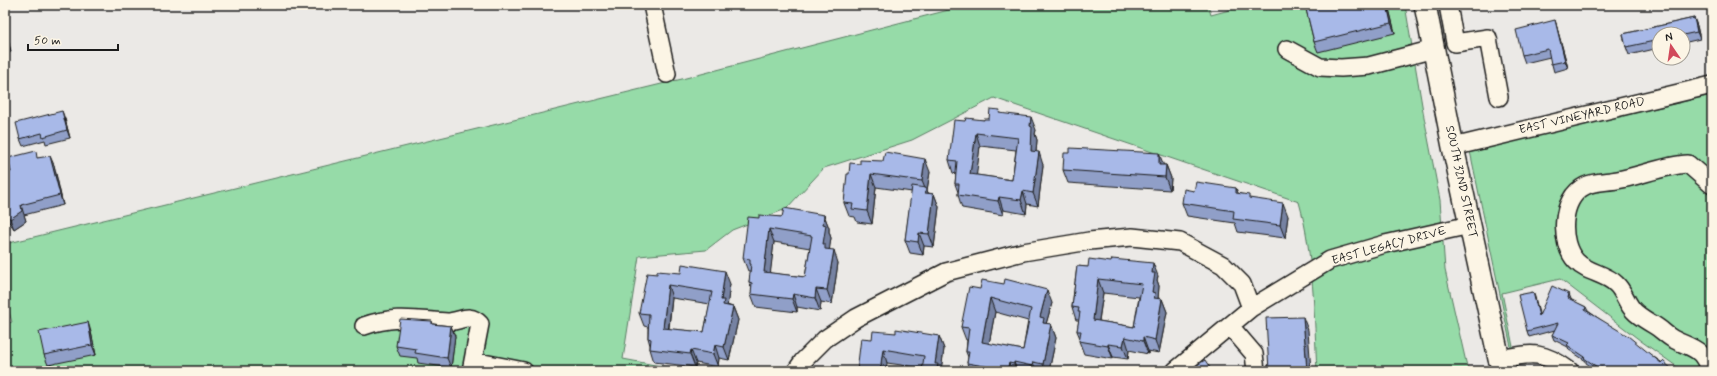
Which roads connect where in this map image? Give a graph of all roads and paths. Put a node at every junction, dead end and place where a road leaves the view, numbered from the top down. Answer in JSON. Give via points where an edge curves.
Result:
{"nodes":[{"id":1,"x":652,"y":5,"type":"edge"},
{"id":2,"x":1425,"y":5,"type":"edge"},
{"id":3,"x":1448,"y":5,"type":"edge"},
{"id":4,"x":1287,"y":49,"type":"dead end"},
{"id":5,"x":1434,"y":49,"type":"junction"},
{"id":6,"x":667,"y":74,"type":"dead end"},
{"id":7,"x":1712,"y":85,"type":"edge"},
{"id":8,"x":1499,"y":97,"type":"dead end"},
{"id":9,"x":1453,"y":147,"type":"junction"},
{"id":10,"x":1712,"y":185,"type":"edge"},
{"id":11,"x":1470,"y":225,"type":"junction"},
{"id":12,"x":1251,"y":308,"type":"junction"},
{"id":13,"x":364,"y":326,"type":"dead end"},
{"id":14,"x":1230,"y":326,"type":"junction"},
{"id":15,"x":472,"y":366,"type":"edge"},
{"id":16,"x":1501,"y":367,"type":"edge"},
{"id":17,"x":524,"y":371,"type":"edge"},
{"id":18,"x":796,"y":371,"type":"edge"},
{"id":19,"x":1175,"y":371,"type":"edge"},
{"id":20,"x":1256,"y":371,"type":"edge"},
{"id":21,"x":1570,"y":371,"type":"edge"},
{"id":22,"x":1711,"y":371,"type":"edge"}],
"edges":[{"from":1,"to":6,"type":"street"},
{"from":2,"to":5,"type":"main road","name":"SOUTH 32ND STREET"},
{"from":3,"to":8,"type":"street","via":[[1455,43],[1488,38]]},
{"from":4,"to":5,"type":"street","via":[[1320,66],[1341,68],[1369,66]]},
{"from":5,"to":9,"type":"main road","name":"SOUTH 32ND STREET"},
{"from":7,"to":9,"type":"street","name":"EAST VINEYARD ROAD"},
{"from":9,"to":11,"type":"main road","name":"SOUTH 32ND STREET"},
{"from":10,"to":22,"type":"street","via":[[1688,164],[1677,164],[1585,186],[1570,200],[1565,226],[1571,253],[1577,262],[1615,282],[1634,312],[1699,352],[1706,359]]},
{"from":11,"to":12,"type":"street","name":"EAST LEGACY DRIVE","via":[[1385,244],[1330,260]]},
{"from":11,"to":16,"type":"main road","name":"SOUTH 32ND STREET"},
{"from":12,"to":14,"type":"street","name":"EAST LEGACY DRIVE"},
{"from":12,"to":18,"type":"street","via":[[1242,284],[1223,265],[1180,242],[1132,237],[1089,241],[1023,252],[946,272],[856,318],[825,339]]},
{"from":13,"to":15,"type":"street","via":[[392,319],[454,322],[470,318],[480,324]]},
{"from":14,"to":19,"type":"street","name":"EAST LEGACY DRIVE"},
{"from":14,"to":20,"type":"street","via":[[1254,354]]},
{"from":15,"to":17,"type":"street"},
{"from":16,"to":21,"type":"street","via":[[1531,354],[1553,359]]}]}
